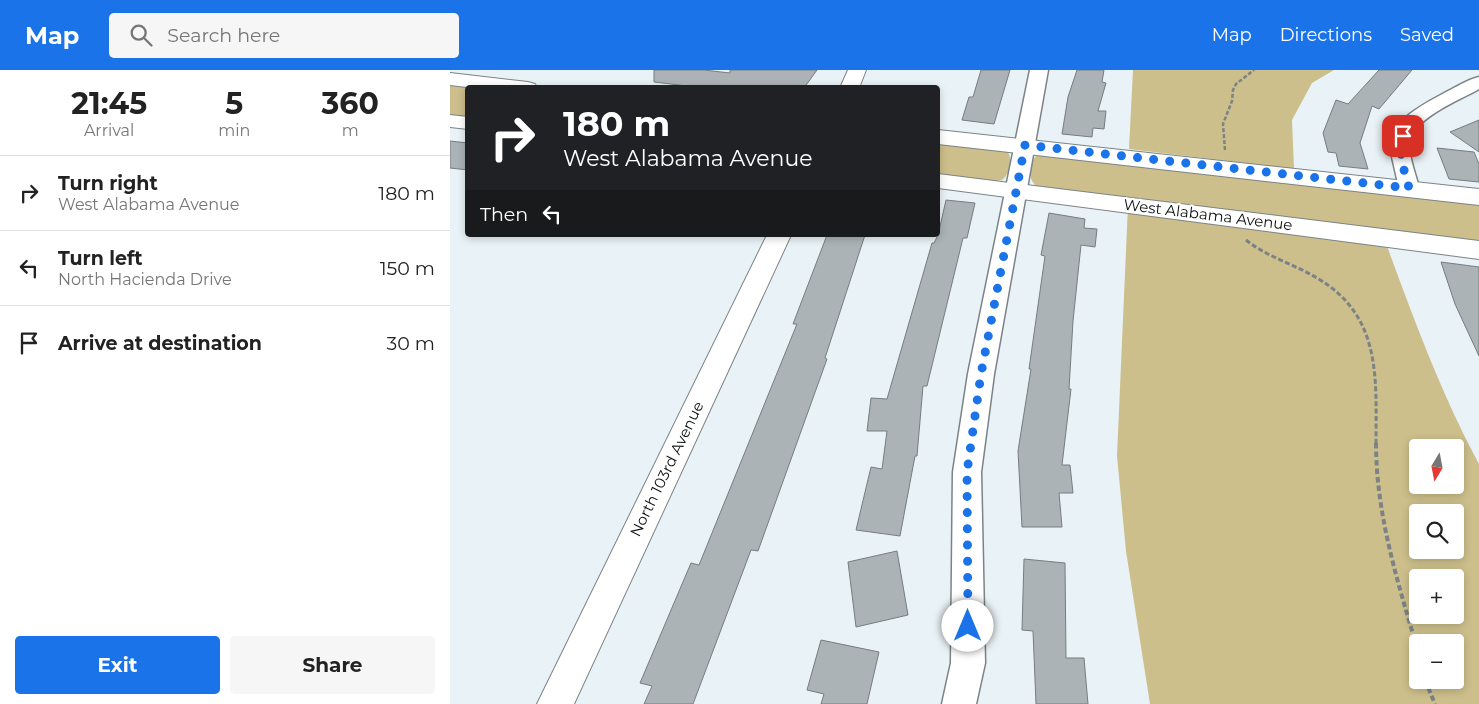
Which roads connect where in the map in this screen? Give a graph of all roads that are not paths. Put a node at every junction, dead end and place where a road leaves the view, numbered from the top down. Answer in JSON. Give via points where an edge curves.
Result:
{"nodes":[{"id":1,"x":857,"y":70,"type":"edge"},
{"id":2,"x":1040,"y":70,"type":"edge"},
{"id":3,"x":450,"y":79,"type":"edge"},
{"id":4,"x":1479,"y":82,"type":"edge"},
{"id":5,"x":502,"y":85,"type":"edge"},
{"id":6,"x":850,"y":85,"type":"edge"},
{"id":7,"x":450,"y":121,"type":"edge"},
{"id":8,"x":465,"y":123,"type":"edge"},
{"id":9,"x":940,"y":137,"type":"edge"},
{"id":10,"x":1025,"y":145,"type":"junction"},
{"id":11,"x":940,"y":180,"type":"edge"},
{"id":12,"x":1409,"y":188,"type":"junction"},
{"id":13,"x":1017,"y":190,"type":"junction"},
{"id":14,"x":1479,"y":197,"type":"edge"},
{"id":15,"x":778,"y":237,"type":"edge"},
{"id":16,"x":1479,"y":250,"type":"edge"},
{"id":17,"x":556,"y":704,"type":"edge"},
{"id":18,"x":959,"y":704,"type":"edge"}],
"edges":[{"from":1,"to":6,"type":"street"},
{"from":2,"to":10,"type":"street"},
{"from":3,"to":5,"type":"street"},
{"from":4,"to":12,"type":"street","via":[[1410,124],[1400,142]]},
{"from":7,"to":8,"type":"street"},
{"from":9,"to":10,"type":"street"},
{"from":10,"to":12,"type":"street"},
{"from":10,"to":13,"type":"street"},
{"from":11,"to":13,"type":"street","name":"West Alabama Avenue"},
{"from":12,"to":14,"type":"street"},
{"from":13,"to":16,"type":"street","name":"West Alabama Avenue"},
{"from":13,"to":18,"type":"street","via":[[981,374],[967,472],[968,663]]},
{"from":15,"to":17,"type":"street","name":"North 103rd Avenue"}]}
